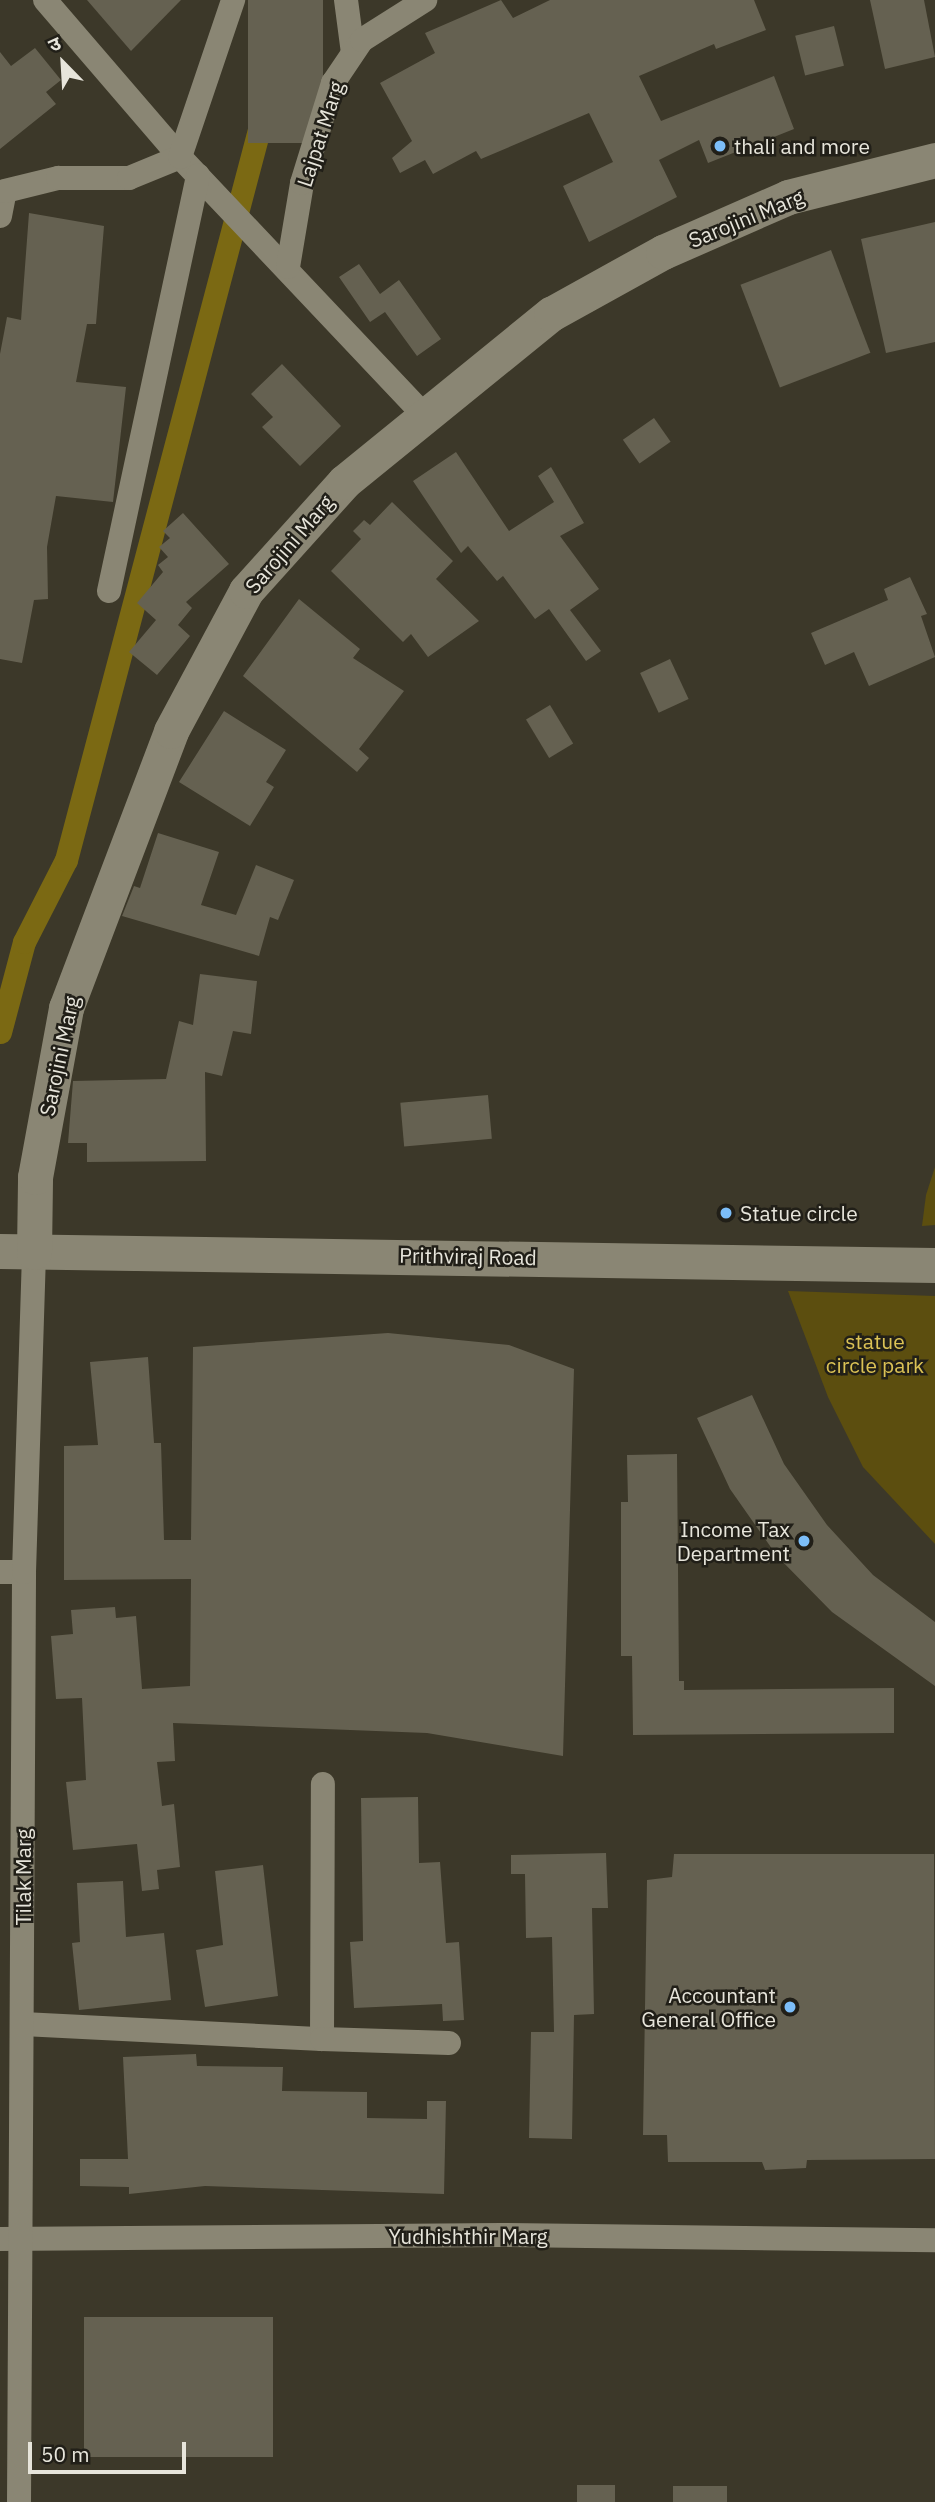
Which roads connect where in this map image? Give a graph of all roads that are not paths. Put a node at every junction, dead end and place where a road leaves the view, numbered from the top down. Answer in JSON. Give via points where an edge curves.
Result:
{"nodes":[{"id":1,"x":45,"y":0,"type":"edge"},
{"id":2,"x":233,"y":0,"type":"edge"},
{"id":3,"x":346,"y":0,"type":"edge"},
{"id":4,"x":425,"y":0,"type":"edge"},
{"id":5,"x":353,"y":53,"type":"junction"},
{"id":6,"x":935,"y":160,"type":"edge"},
{"id":7,"x":189,"y":166,"type":"junction"},
{"id":8,"x":0,"y":216,"type":"edge"},
{"id":9,"x":282,"y":264,"type":"junction"},
{"id":10,"x":424,"y":415,"type":"junction"},
{"id":11,"x":109,"y":591,"type":"dead end"},
{"id":12,"x":0,"y":1239,"type":"edge"},
{"id":13,"x":935,"y":1241,"type":"edge"},
{"id":14,"x":23,"y":1247,"type":"edge"},
{"id":15,"x":935,"y":1265,"type":"edge"},
{"id":16,"x":12,"y":1572,"type":"edge"},
{"id":17,"x":323,"y":1784,"type":"dead end"},
{"id":18,"x":23,"y":2024,"type":"junction"},
{"id":19,"x":321,"y":2039,"type":"junction"},
{"id":20,"x":449,"y":2043,"type":"dead end"},
{"id":21,"x":11,"y":2239,"type":"edge"},
{"id":22,"x":935,"y":2240,"type":"edge"},
{"id":23,"x":19,"y":2502,"type":"edge"}],
"edges":[{"from":1,"to":7,"type":"street"},
{"from":2,"to":7,"type":"street"},
{"from":3,"to":5,"type":"street"},
{"from":4,"to":5,"type":"street","name":"Lajpat Marg","via":[[362,40]]},
{"from":5,"to":9,"type":"street","name":"Lajpat Marg","via":[[333,83]]},
{"from":6,"to":10,"type":"street","name":"Sarojini Marg","via":[[788,197],[663,252],[551,314]]},
{"from":7,"to":8,"type":"street","via":[[129,178],[58,178],[5,191]]},
{"from":7,"to":9,"type":"street"},
{"from":7,"to":11,"type":"street"},
{"from":9,"to":10,"type":"street"},
{"from":10,"to":14,"type":"street","name":"Sarojini Marg","via":[[344,482],[246,591],[171,731],[66,1008]]},
{"from":12,"to":14,"type":"street","name":"Prithviraj Road"},
{"from":13,"to":14,"type":"street","name":"Prithviraj Road"},
{"from":14,"to":15,"type":"street","name":"Prithviraj Road"},
{"from":14,"to":16,"type":"street","name":"Tilak Marg"},
{"from":16,"to":18,"type":"street","name":"Tilak Marg"},
{"from":17,"to":19,"type":"street"},
{"from":18,"to":19,"type":"street"},
{"from":18,"to":21,"type":"street","name":"Tilak Marg"},
{"from":19,"to":20,"type":"street"},
{"from":21,"to":22,"type":"street","name":"Yudhishthir Marg","via":[[501,2235]]},
{"from":21,"to":23,"type":"street","name":"Tilak Marg"}]}
